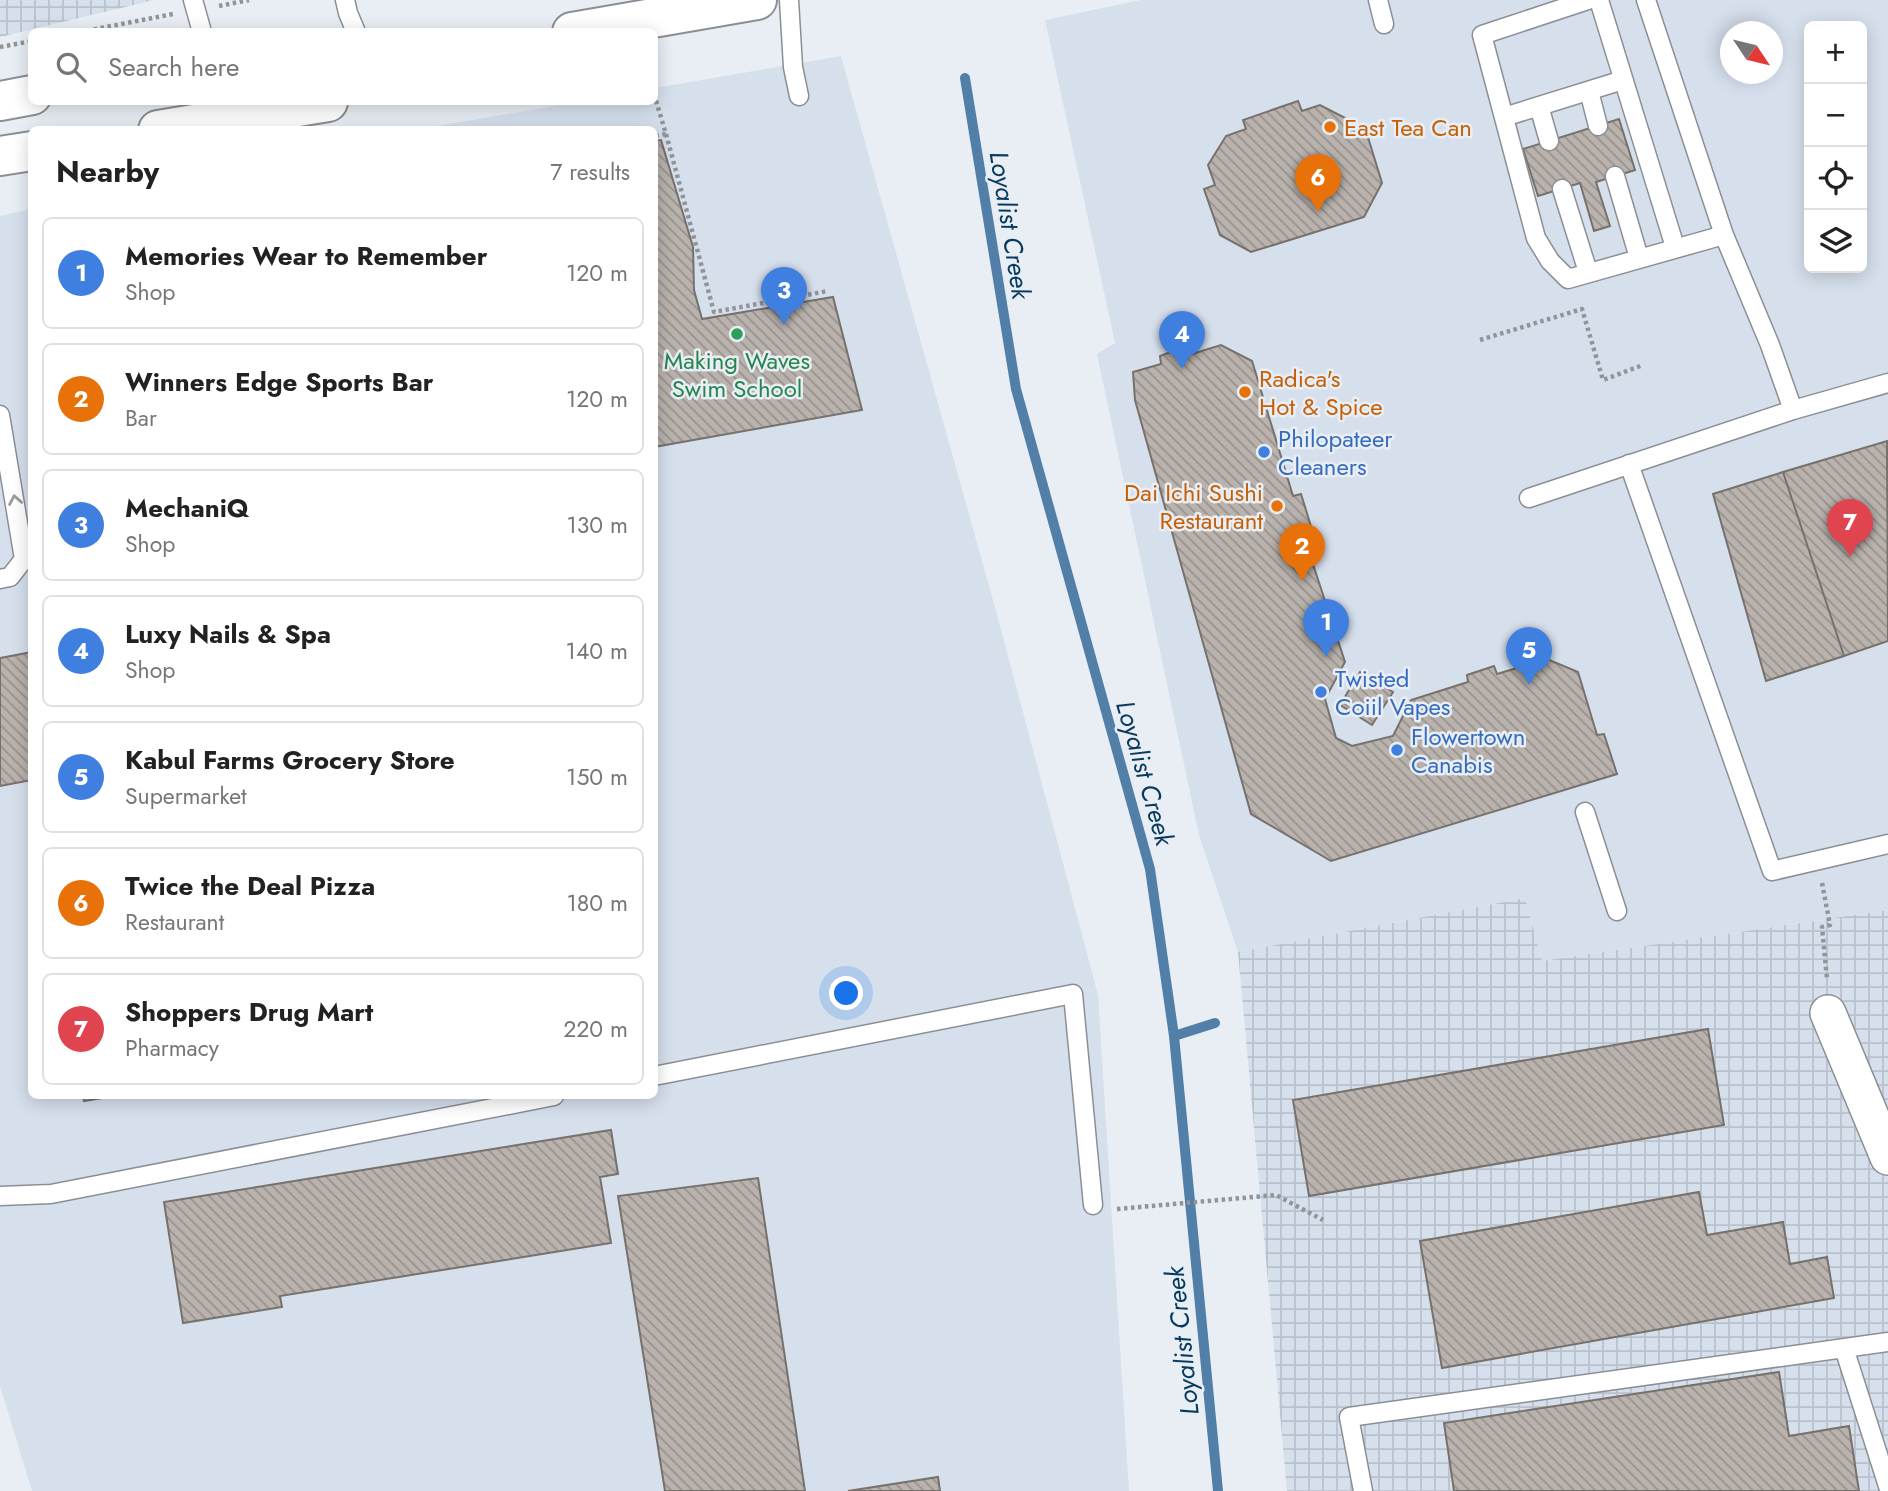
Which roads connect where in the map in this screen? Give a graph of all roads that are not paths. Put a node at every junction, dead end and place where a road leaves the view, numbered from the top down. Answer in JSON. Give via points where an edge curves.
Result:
{"nodes":[{"id":1,"x":193,"y":0,"type":"edge"},
{"id":2,"x":345,"y":0,"type":"edge"},
{"id":3,"x":758,"y":0,"type":"edge"},
{"id":4,"x":789,"y":0,"type":"edge"},
{"id":5,"x":1378,"y":0,"type":"edge"},
{"id":6,"x":1588,"y":0,"type":"edge"},
{"id":7,"x":1599,"y":0,"type":"edge"},
{"id":8,"x":1646,"y":0,"type":"edge"},
{"id":9,"x":1384,"y":24,"type":"dead end"},
{"id":10,"x":201,"y":28,"type":"edge"},
{"id":11,"x":354,"y":28,"type":"edge"},
{"id":12,"x":595,"y":28,"type":"edge"},
{"id":13,"x":1623,"y":80,"type":"junction"},
{"id":14,"x":1589,"y":91,"type":"junction"},
{"id":15,"x":28,"y":96,"type":"edge"},
{"id":16,"x":799,"y":96,"type":"dead end"},
{"id":17,"x":0,"y":101,"type":"edge"},
{"id":18,"x":310,"y":105,"type":"edge"},
{"id":19,"x":1539,"y":106,"type":"junction"},
{"id":20,"x":1504,"y":117,"type":"junction"},
{"id":21,"x":182,"y":126,"type":"edge"},
{"id":22,"x":1598,"y":126,"type":"dead end"},
{"id":23,"x":1549,"y":141,"type":"dead end"},
{"id":24,"x":28,"y":152,"type":"edge"},
{"id":25,"x":0,"y":156,"type":"edge"},
{"id":26,"x":1615,"y":176,"type":"dead end"},
{"id":27,"x":1562,"y":188,"type":"dead end"},
{"id":28,"x":1724,"y":235,"type":"junction"},
{"id":29,"x":1675,"y":247,"type":"junction"},
{"id":30,"x":1639,"y":258,"type":"junction"},
{"id":31,"x":1588,"y":272,"type":"junction"},
{"id":32,"x":1888,"y":383,"type":"edge"},
{"id":33,"x":1793,"y":410,"type":"junction"},
{"id":34,"x":0,"y":415,"type":"edge"},
{"id":35,"x":1629,"y":464,"type":"junction"},
{"id":36,"x":1529,"y":498,"type":"dead end"},
{"id":37,"x":0,"y":579,"type":"edge"},
{"id":38,"x":1585,"y":812,"type":"dead end"},
{"id":39,"x":1888,"y":844,"type":"edge"},
{"id":40,"x":1617,"y":911,"type":"dead end"},
{"id":41,"x":1828,"y":1013,"type":"road end"},
{"id":42,"x":658,"y":1075,"type":"edge"},
{"id":43,"x":539,"y":1099,"type":"edge"},
{"id":44,"x":1888,"y":1157,"type":"edge"},
{"id":45,"x":0,"y":1196,"type":"edge"},
{"id":46,"x":1093,"y":1205,"type":"dead end"},
{"id":47,"x":1888,"y":1342,"type":"edge"},
{"id":48,"x":1844,"y":1348,"type":"junction"},
{"id":49,"x":1888,"y":1486,"type":"edge"},
{"id":50,"x":1363,"y":1491,"type":"edge"}],
"edges":[{"from":1,"to":10,"type":"lane"},
{"from":2,"to":11,"type":"lane"},
{"from":3,"to":12,"type":"main road"},
{"from":4,"to":16,"type":"lane"},
{"from":5,"to":9,"type":"lane"},
{"from":6,"to":20,"type":"lane","via":[[1482,35]]},
{"from":7,"to":13,"type":"lane"},
{"from":8,"to":28,"type":"lane"},
{"from":13,"to":14,"type":"lane"},
{"from":13,"to":29,"type":"lane"},
{"from":14,"to":19,"type":"lane"},
{"from":14,"to":22,"type":"lane"},
{"from":15,"to":17,"type":"main road"},
{"from":18,"to":21,"type":"main road"},
{"from":19,"to":20,"type":"lane"},
{"from":19,"to":23,"type":"lane"},
{"from":20,"to":31,"type":"lane","via":[[1536,238],[1568,279]]},
{"from":24,"to":25,"type":"main road"},
{"from":26,"to":30,"type":"lane"},
{"from":27,"to":31,"type":"lane"},
{"from":28,"to":29,"type":"lane"},
{"from":28,"to":33,"type":"lane"},
{"from":29,"to":30,"type":"lane"},
{"from":30,"to":31,"type":"lane"},
{"from":32,"to":33,"type":"lane"},
{"from":33,"to":35,"type":"lane"},
{"from":37,"to":34,"type":"lane","one_way":true,"via":[[10,577],[24,559]]},
{"from":35,"to":36,"type":"lane"},
{"from":35,"to":39,"type":"lane","via":[[1772,871]]},
{"from":38,"to":40,"type":"lane"},
{"from":41,"to":44,"type":"street"},
{"from":42,"to":46,"type":"lane","via":[[1073,995]]},
{"from":43,"to":45,"type":"lane","via":[[51,1194]]},
{"from":47,"to":48,"type":"lane"},
{"from":48,"to":49,"type":"lane"},
{"from":48,"to":50,"type":"lane","via":[[1349,1417]]}]}
